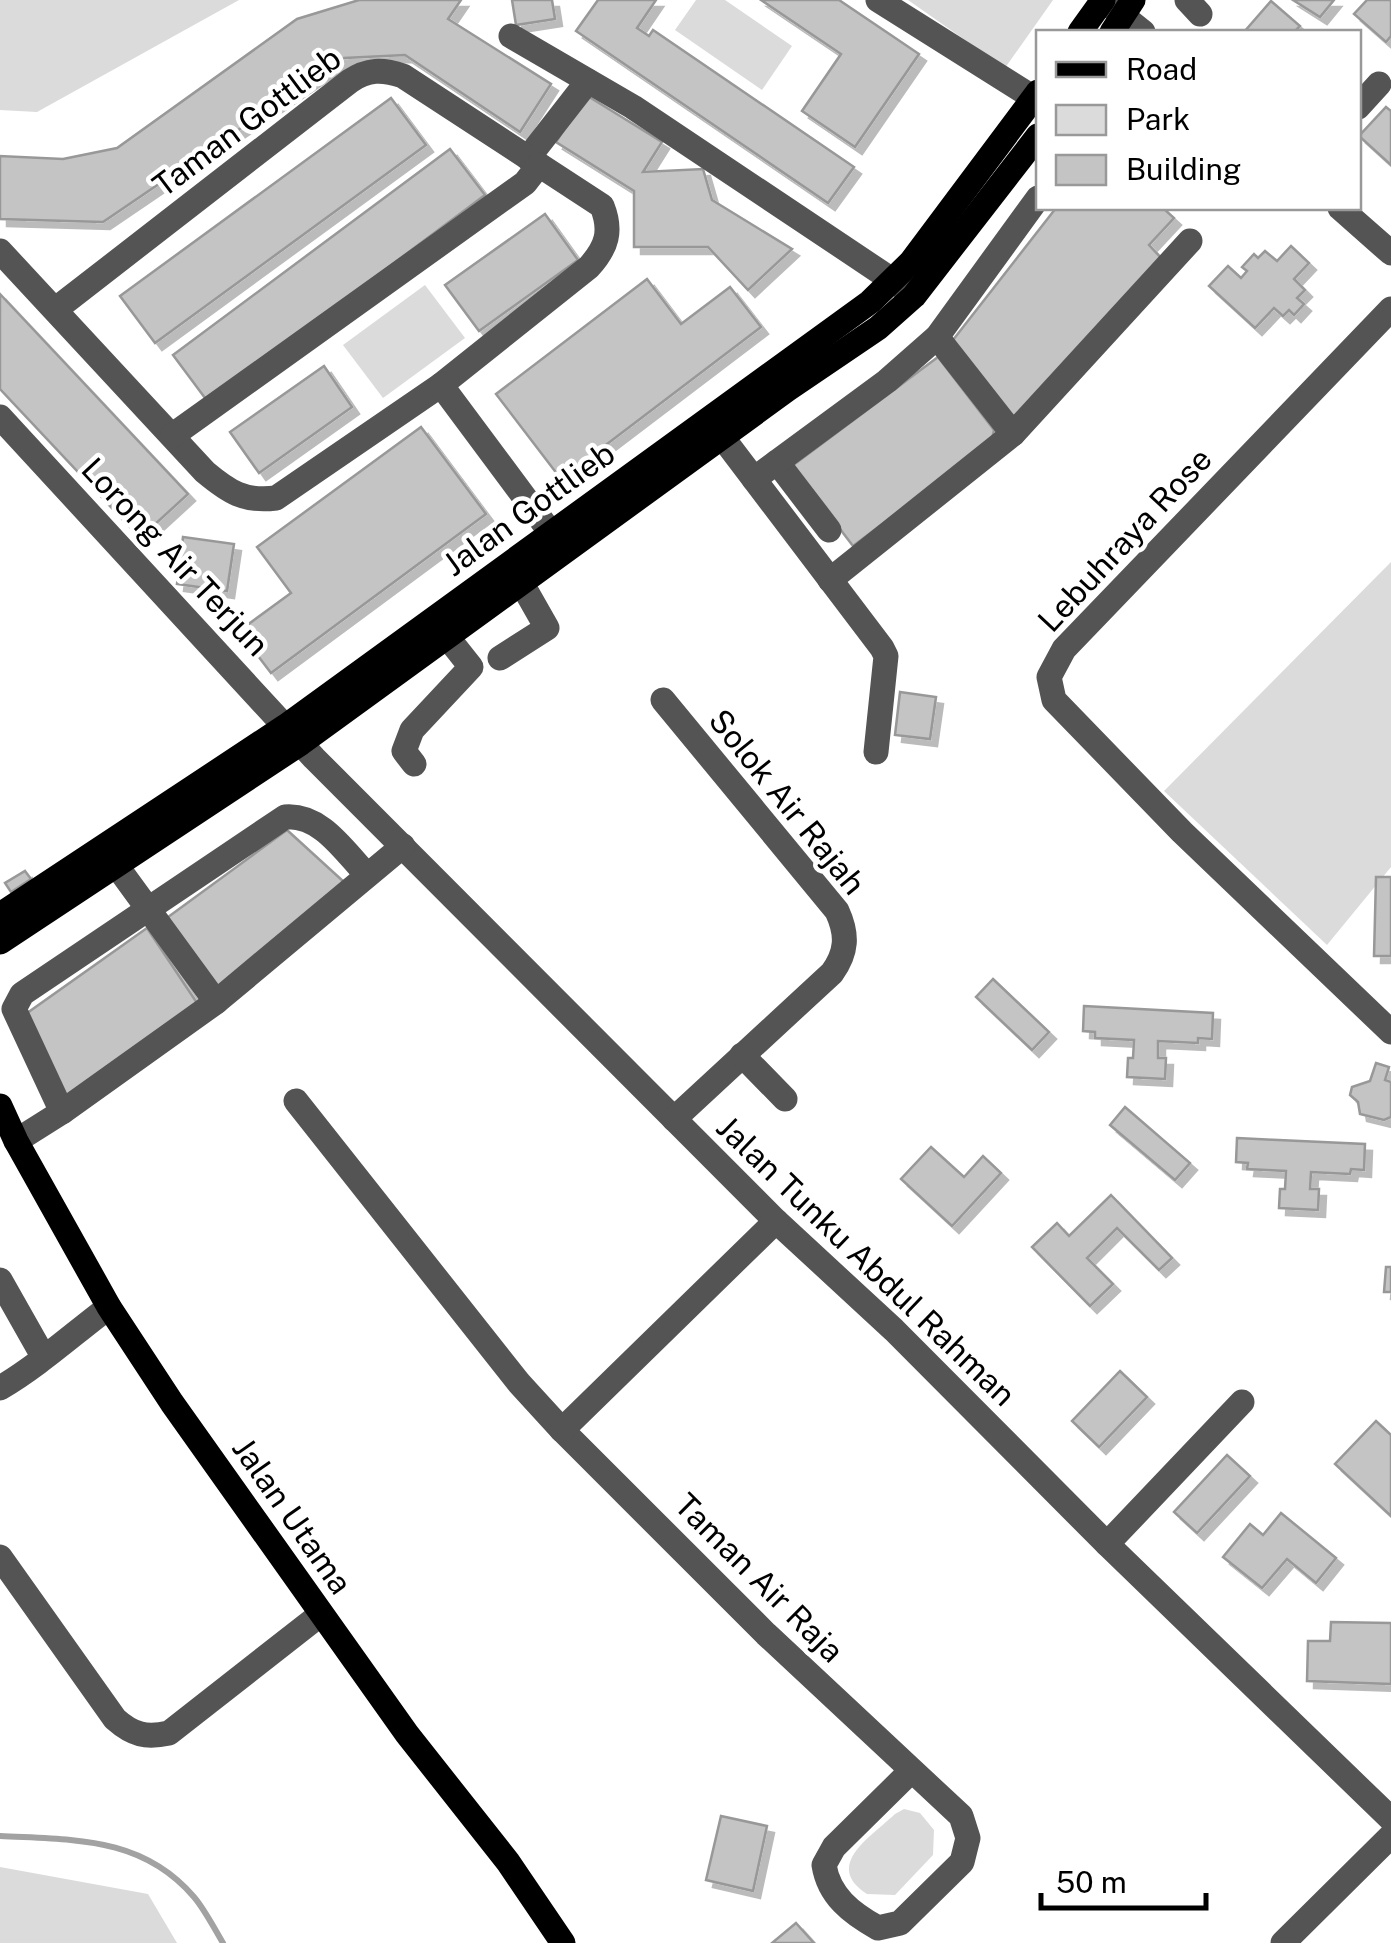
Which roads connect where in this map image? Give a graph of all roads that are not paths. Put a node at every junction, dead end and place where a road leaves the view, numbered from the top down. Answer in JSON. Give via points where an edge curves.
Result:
{"nodes":[{"id":1,"x":878,"y":0,"type":"edge"},
{"id":2,"x":1120,"y":13,"type":"edge"},
{"id":3,"x":1084,"y":30,"type":"edge"},
{"id":4,"x":510,"y":36,"type":"dead end"},
{"id":5,"x":588,"y":80,"type":"junction"},
{"id":6,"x":1379,"y":84,"type":"dead end"},
{"id":7,"x":1036,"y":95,"type":"edge"},
{"id":8,"x":1361,"y":103,"type":"edge"},
{"id":9,"x":1036,"y":139,"type":"edge"},
{"id":10,"x":534,"y":162,"type":"junction"},
{"id":11,"x":1014,"y":170,"type":"junction"},
{"id":12,"x":1036,"y":187,"type":"edge"},
{"id":13,"x":1036,"y":201,"type":"edge"},
{"id":14,"x":1342,"y":210,"type":"edge"},
{"id":15,"x":1190,"y":241,"type":"dead end"},
{"id":16,"x":0,"y":251,"type":"edge"},
{"id":17,"x":1391,"y":253,"type":"edge"},
{"id":18,"x":905,"y":288,"type":"junction"},
{"id":19,"x":56,"y":309,"type":"junction"},
{"id":20,"x":1391,"y":309,"type":"edge"},
{"id":21,"x":937,"y":337,"type":"junction"},
{"id":22,"x":440,"y":385,"type":"junction"},
{"id":23,"x":0,"y":417,"type":"edge"},
{"id":24,"x":715,"y":428,"type":"junction"},
{"id":25,"x":1013,"y":434,"type":"junction"},
{"id":26,"x":173,"y":435,"type":"junction"},
{"id":27,"x":777,"y":462,"type":"junction"},
{"id":28,"x":754,"y":479,"type":"junction"},
{"id":29,"x":829,"y":530,"type":"dead end"},
{"id":30,"x":558,"y":542,"type":"junction"},
{"id":31,"x":830,"y":580,"type":"junction"},
{"id":32,"x":522,"y":584,"type":"junction"},
{"id":33,"x":448,"y":638,"type":"junction"},
{"id":34,"x":500,"y":658,"type":"dead end"},
{"id":35,"x":663,"y":700,"type":"dead end"},
{"id":36,"x":294,"y":735,"type":"junction"},
{"id":37,"x":876,"y":752,"type":"dead end"},
{"id":38,"x":414,"y":764,"type":"dead end"},
{"id":39,"x":403,"y":846,"type":"junction"},
{"id":40,"x":116,"y":865,"type":"junction"},
{"id":41,"x":367,"y":875,"type":"junction"},
{"id":42,"x":26,"y":898,"type":"junction"},
{"id":43,"x":0,"y":906,"type":"edge"},
{"id":44,"x":147,"y":908,"type":"junction"},
{"id":45,"x":2,"y":936,"type":"edge"},
{"id":46,"x":216,"y":1002,"type":"junction"},
{"id":47,"x":1391,"y":1032,"type":"edge"},
{"id":48,"x":742,"y":1055,"type":"junction"},
{"id":49,"x":785,"y":1099,"type":"dead end"},
{"id":50,"x":296,"y":1102,"type":"dead end"},
{"id":51,"x":0,"y":1106,"type":"edge"},
{"id":52,"x":62,"y":1112,"type":"junction"},
{"id":53,"x":674,"y":1119,"type":"junction"},
{"id":54,"x":16,"y":1141,"type":"junction"},
{"id":55,"x":776,"y":1221,"type":"junction"},
{"id":56,"x":0,"y":1280,"type":"edge"},
{"id":57,"x":109,"y":1306,"type":"junction"},
{"id":58,"x":43,"y":1356,"type":"junction"},
{"id":59,"x":0,"y":1388,"type":"edge"},
{"id":60,"x":1242,"y":1402,"type":"dead end"},
{"id":61,"x":562,"y":1430,"type":"junction"},
{"id":62,"x":1108,"y":1544,"type":"junction"},
{"id":63,"x":1,"y":1561,"type":"edge"},
{"id":64,"x":321,"y":1614,"type":"junction"},
{"id":65,"x":912,"y":1771,"type":"junction"},
{"id":66,"x":1391,"y":1819,"type":"edge"},
{"id":67,"x":1391,"y":1836,"type":"edge"},
{"id":68,"x":563,"y":1943,"type":"edge"},
{"id":69,"x":1283,"y":1943,"type":"edge"}],
"edges":[{"from":1,"to":7,"type":"street"},
{"from":2,"to":3,"type":"main road"},
{"from":4,"to":5,"type":"street"},
{"from":5,"to":10,"type":"street"},
{"from":5,"to":18,"type":"street"},
{"from":6,"to":8,"type":"street"},
{"from":7,"to":18,"type":"main road","name":"Jalan Gottlieb"},
{"from":9,"to":11,"type":"main road","name":"Jalan Gottlieb"},
{"from":10,"to":19,"type":"street","name":"Taman Gottlieb","via":[[403,76],[362,73]]},
{"from":10,"to":22,"type":"street","name":"Taman Gottlieb","via":[[602,206],[606,242],[588,267]]},
{"from":10,"to":26,"type":"street","via":[[525,183]]},
{"from":11,"to":12,"type":"street"},
{"from":11,"to":18,"type":"main road","name":"Jalan Gottlieb"},
{"from":13,"to":21,"type":"street"},
{"from":14,"to":17,"type":"street"},
{"from":15,"to":25,"type":"street"},
{"from":16,"to":19,"type":"street","name":"Taman Gottlieb"},
{"from":18,"to":24,"type":"main road","name":"Jalan Gottlieb","via":[[878,328]]},
{"from":19,"to":26,"type":"street","name":"Taman Gottlieb"},
{"from":20,"to":47,"type":"street","name":"Lebuhraya Rose","via":[[1064,649],[1049,688],[1182,832]]},
{"from":21,"to":25,"type":"street"},
{"from":21,"to":27,"type":"street"},
{"from":22,"to":26,"type":"street","name":"Taman Gottlieb","via":[[276,498],[253,501],[231,493]]},
{"from":22,"to":30,"type":"street"},
{"from":23,"to":36,"type":"street","name":"Lorong Air Terjun"},
{"from":24,"to":28,"type":"street"},
{"from":24,"to":30,"type":"main road","name":"Jalan Gottlieb"},
{"from":25,"to":31,"type":"street"},
{"from":27,"to":28,"type":"street"},
{"from":27,"to":29,"type":"street"},
{"from":28,"to":31,"type":"street"},
{"from":30,"to":32,"type":"main road","name":"Jalan Gottlieb"},
{"from":30,"to":36,"type":"main road","name":"Jalan Gottlieb"},
{"from":31,"to":37,"type":"street","via":[[886,656]]},
{"from":32,"to":33,"type":"main road","name":"Jalan Gottlieb"},
{"from":32,"to":34,"type":"street","via":[[547,628]]},
{"from":33,"to":36,"type":"main road","name":"Jalan Gottlieb"},
{"from":33,"to":38,"type":"street","via":[[471,668],[412,730],[404,751]]},
{"from":35,"to":48,"type":"street","name":"Solok Air Rajah","via":[[844,925],[843,956],[832,973]]},
{"from":36,"to":39,"type":"street","name":"Jalan Tunku Abdul Rahman"},
{"from":36,"to":40,"type":"main road","name":"Jalan Gottlieb"},
{"from":36,"to":42,"type":"main road","name":"Jalan Gottlieb"},
{"from":39,"to":41,"type":"street"},
{"from":39,"to":53,"type":"street","name":"Jalan Tunku Abdul Rahman"},
{"from":40,"to":44,"type":"street"},
{"from":40,"to":45,"type":"main road","name":"Jalan Gottlieb"},
{"from":41,"to":44,"type":"street","via":[[315,822],[285,816]]},
{"from":41,"to":46,"type":"street"},
{"from":42,"to":43,"type":"main road"},
{"from":42,"to":45,"type":"main road","name":"Jalan Gottlieb"},
{"from":44,"to":46,"type":"street"},
{"from":44,"to":52,"type":"street","via":[[15,1004]]},
{"from":46,"to":52,"type":"street"},
{"from":48,"to":49,"type":"street"},
{"from":48,"to":53,"type":"street","name":"Solok Air Rajah"},
{"from":50,"to":61,"type":"street","name":"Taman Air Raja"},
{"from":51,"to":54,"type":"main road","name":"Jalan Utama"},
{"from":52,"to":54,"type":"street"},
{"from":53,"to":55,"type":"street","name":"Jalan Tunku Abdul Rahman"},
{"from":54,"to":57,"type":"main road","name":"Jalan Utama"},
{"from":55,"to":61,"type":"street"},
{"from":55,"to":62,"type":"street","name":"Jalan Tunku Abdul Rahman"},
{"from":56,"to":58,"type":"street"},
{"from":57,"to":58,"type":"street"},
{"from":57,"to":64,"type":"main road","name":"Jalan Utama"},
{"from":58,"to":59,"type":"street"},
{"from":60,"to":62,"type":"street"},
{"from":61,"to":65,"type":"street","name":"Taman Air Raja"},
{"from":62,"to":66,"type":"street","name":"Jalan Tunku Abdul Rahman"},
{"from":63,"to":64,"type":"street","via":[[115,1718],[148,1737],[169,1733]]},
{"from":64,"to":68,"type":"main road","name":"Jalan Utama"},
{"from":65,"to":65,"type":"street","name":"Taman Air Raja","via":[[834,1847],[824,1865],[828,1886],[878,1928],[900,1923],[962,1862],[968,1838],[961,1816]]},
{"from":67,"to":69,"type":"street"}]}
